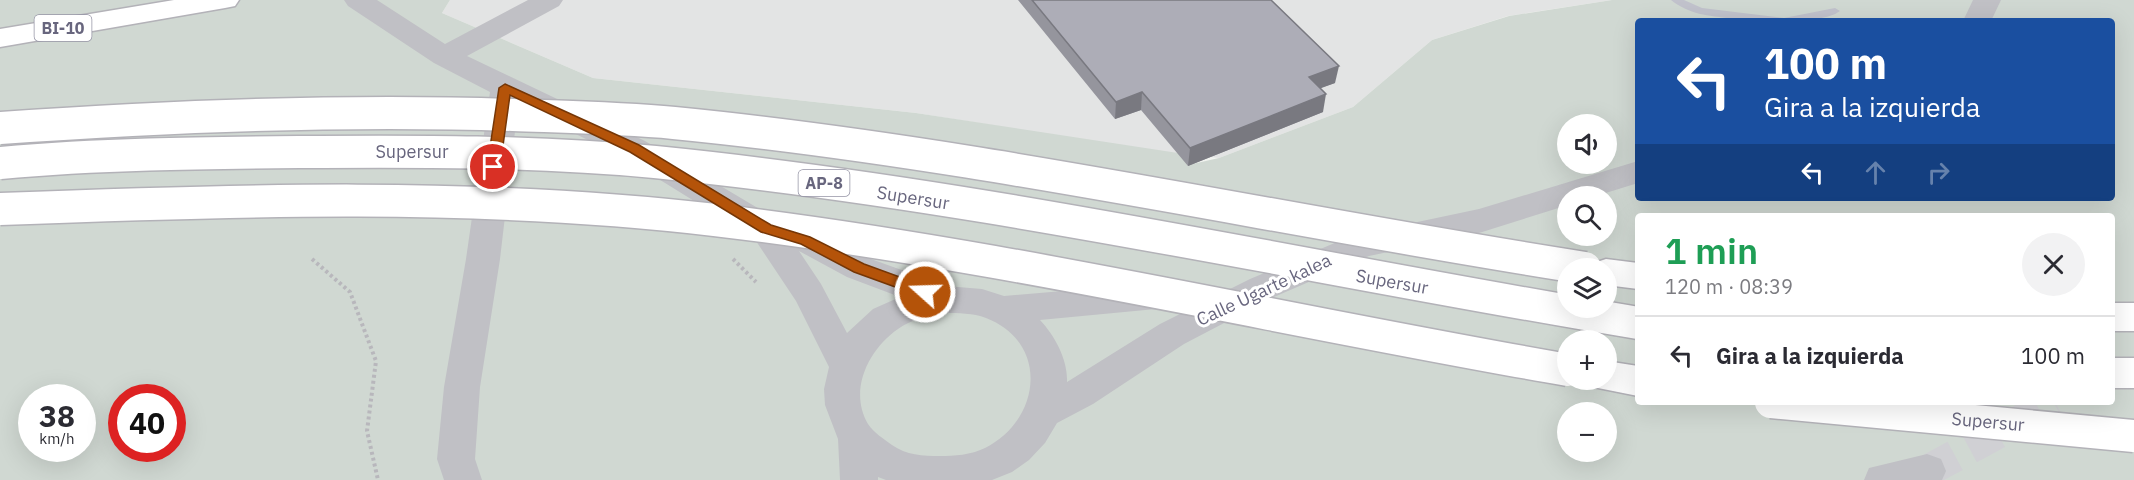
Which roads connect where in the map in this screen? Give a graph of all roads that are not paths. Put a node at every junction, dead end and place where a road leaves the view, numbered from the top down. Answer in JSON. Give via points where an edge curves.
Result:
{"nodes":[{"id":1,"x":225,"y":0,"type":"edge"},
{"id":2,"x":358,"y":0,"type":"edge"},
{"id":3,"x":549,"y":0,"type":"edge"},
{"id":4,"x":1987,"y":0,"type":"edge"},
{"id":5,"x":1978,"y":18,"type":"edge"},
{"id":6,"x":0,"y":38,"type":"edge"},
{"id":7,"x":444,"y":56,"type":"junction"},
{"id":8,"x":505,"y":88,"type":"junction"},
{"id":9,"x":0,"y":128,"type":"edge"},
{"id":10,"x":0,"y":163,"type":"edge"},
{"id":11,"x":1635,"y":173,"type":"edge"},
{"id":12,"x":0,"y":209,"type":"edge"},
{"id":13,"x":766,"y":229,"type":"junction"},
{"id":14,"x":1557,"y":264,"type":"edge"},
{"id":15,"x":1617,"y":273,"type":"edge"},
{"id":16,"x":1635,"y":276,"type":"edge"},
{"id":17,"x":1262,"y":288,"type":"junction"},
{"id":18,"x":945,"y":299,"type":"junction"},
{"id":19,"x":1002,"y":309,"type":"junction"},
{"id":20,"x":2115,"y":317,"type":"edge"},
{"id":21,"x":2134,"y":317,"type":"edge"},
{"id":22,"x":1635,"y":323,"type":"edge"},
{"id":23,"x":846,"y":365,"type":"junction"},
{"id":24,"x":1557,"y":367,"type":"edge"},
{"id":25,"x":2115,"y":373,"type":"edge"},
{"id":26,"x":2134,"y":373,"type":"edge"},
{"id":27,"x":1617,"y":378,"type":"edge"},
{"id":28,"x":1635,"y":381,"type":"edge"},
{"id":29,"x":1803,"y":405,"type":"edge"},
{"id":30,"x":1045,"y":411,"type":"junction"},
{"id":31,"x":2134,"y":436,"type":"edge"},
{"id":32,"x":857,"y":439,"type":"junction"},
{"id":33,"x":1927,"y":471,"type":"tunnel mouth"},
{"id":34,"x":987,"y":472,"type":"edge"},
{"id":35,"x":463,"y":480,"type":"edge"},
{"id":36,"x":860,"y":480,"type":"edge"},
{"id":37,"x":1883,"y":480,"type":"edge"}],
"edges":[{"from":1,"to":6,"type":"highway","number":"BI-10"},
{"from":2,"to":7,"type":"street"},
{"from":3,"to":7,"type":"street"},
{"from":4,"to":5,"type":"street"},
{"from":7,"to":8,"type":"street"},
{"from":8,"to":13,"type":"street","via":[[634,149]]},
{"from":8,"to":35,"type":"street","via":[[462,387],[456,459]]},
{"from":9,"to":14,"type":"highway","number":"AP-8","bridge":true,"via":[[180,115],[365,111],[670,122],[1050,174]]},
{"from":10,"to":22,"type":"highway","name":"Supersur","number":"AP-8","bridge":true,"via":[[182,153],[423,151],[560,155],[702,168],[824,183],[1076,224]]},
{"from":11,"to":17,"type":"street","name":"Calle Ugarte kalea","via":[[1479,221],[1363,245]]},
{"from":12,"to":24,"type":"highway","bridge":true,"via":[[214,200],[447,199],[712,219],[1053,274]]},
{"from":13,"to":18,"type":"street","via":[[806,240],[859,268]]},
{"from":13,"to":23,"type":"street","via":[[809,293]]},
{"from":15,"to":16,"type":"highway"},
{"from":17,"to":19,"type":"street"},
{"from":17,"to":30,"type":"street","name":"Calle Ugarte kalea","via":[[1172,333]]},
{"from":18,"to":19,"type":"street","via":[[974,301]]},
{"from":18,"to":23,"type":"street","via":[[913,305],[885,319],[861,339]]},
{"from":19,"to":30,"type":"street","via":[[1027,327],[1045,352],[1051,381]]},
{"from":20,"to":21,"type":"highway"},
{"from":23,"to":32,"type":"street","via":[[841,390],[844,416]]},
{"from":25,"to":26,"type":"highway"},
{"from":27,"to":28,"type":"highway"},
{"from":29,"to":31,"type":"highway","name":"Supersur","bridge":true},
{"from":30,"to":34,"type":"street","via":[[1033,431]]},
{"from":32,"to":34,"type":"street","via":[[882,461],[917,473]]},
{"from":32,"to":36,"type":"street"},
{"from":33,"to":37,"type":"street"}]}
